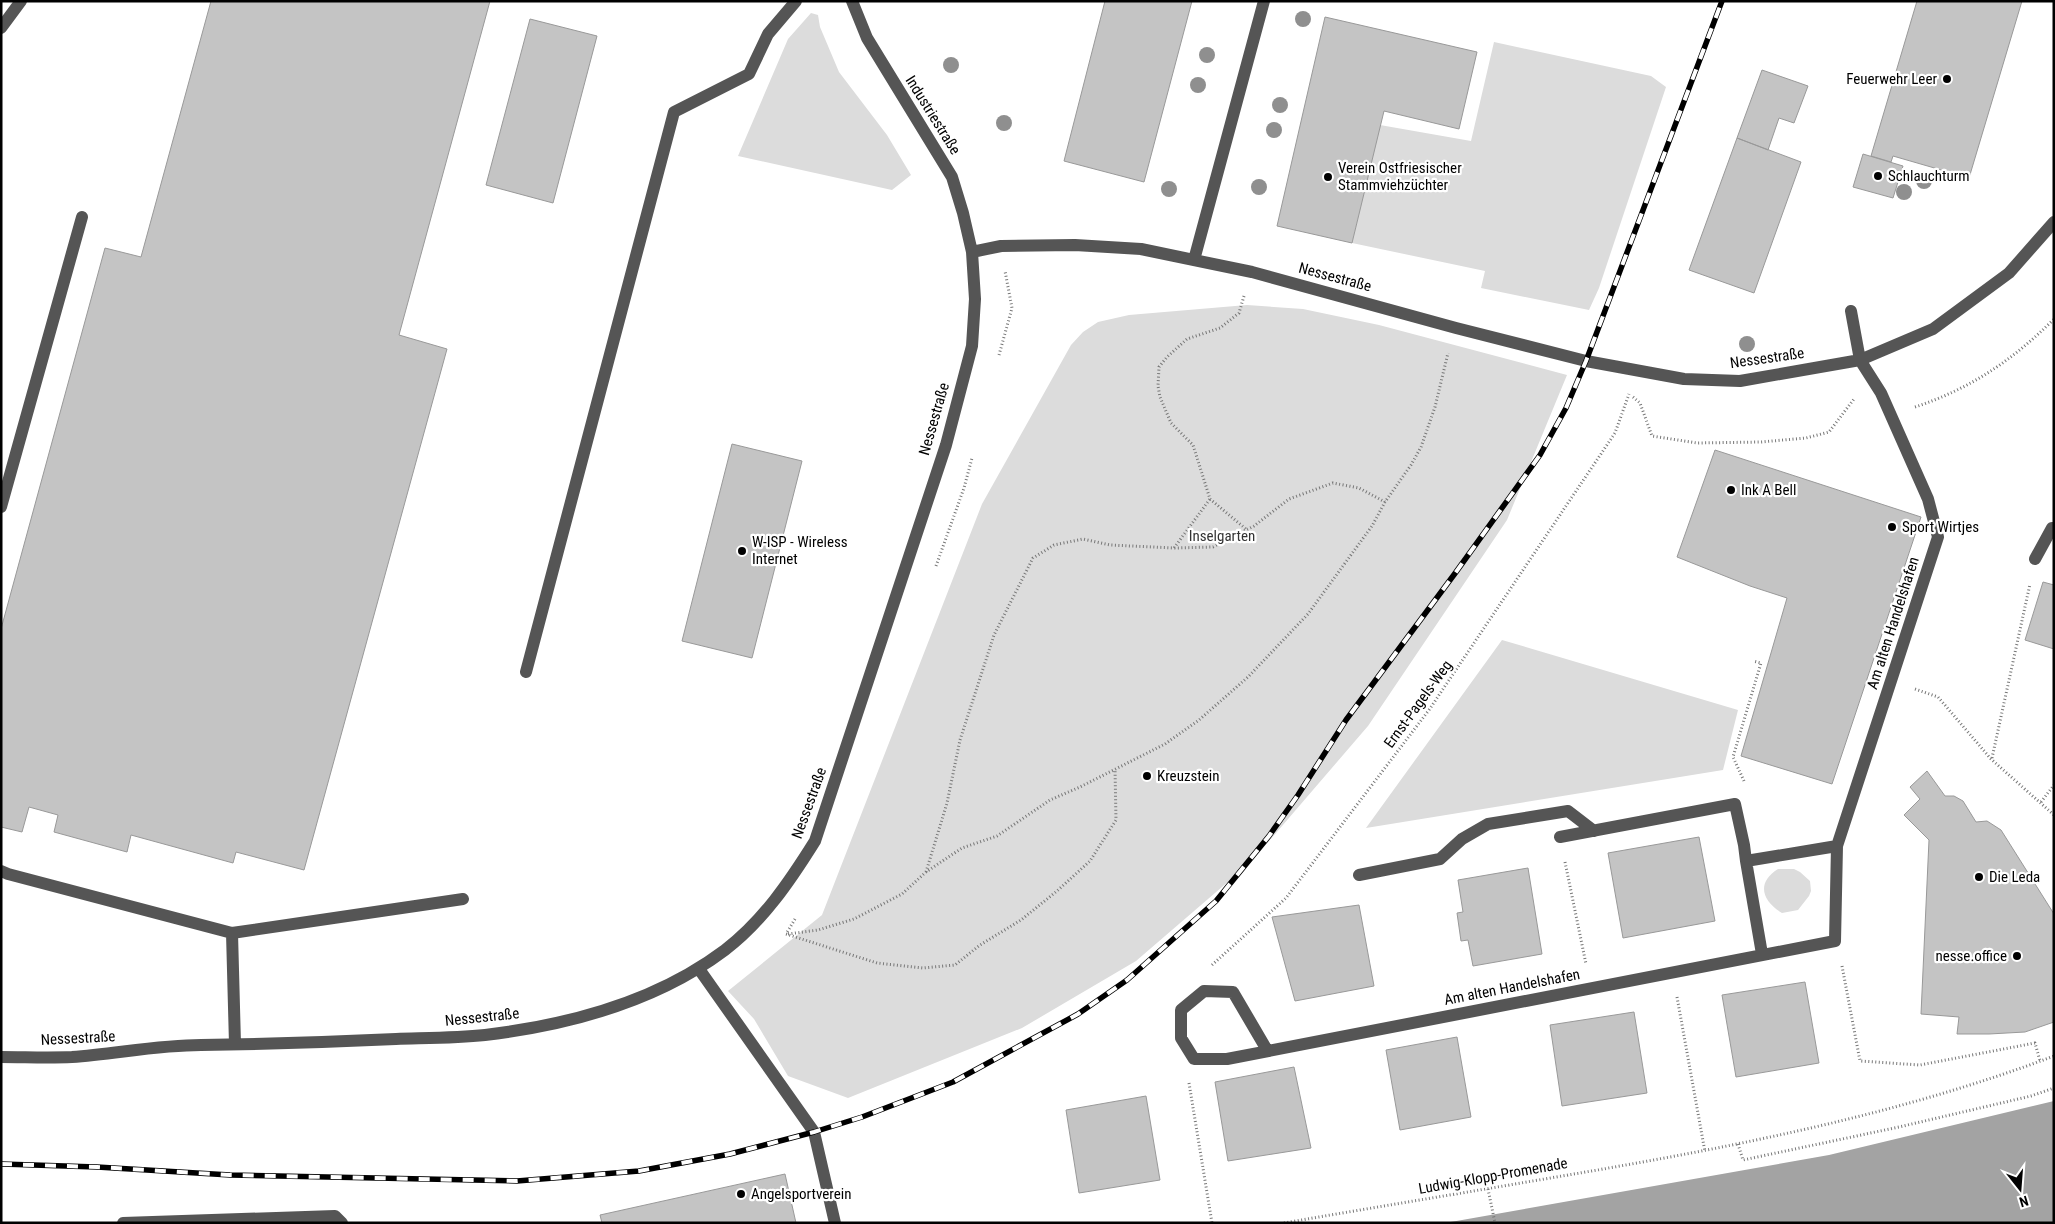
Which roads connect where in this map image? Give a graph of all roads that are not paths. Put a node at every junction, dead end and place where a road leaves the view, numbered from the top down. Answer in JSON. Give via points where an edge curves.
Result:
{"nodes":[{"id":1,"x":21,"y":1,"type":"edge"},
{"id":2,"x":796,"y":1,"type":"edge"},
{"id":3,"x":852,"y":1,"type":"edge"},
{"id":4,"x":1264,"y":1,"type":"edge"},
{"id":5,"x":1,"y":28,"type":"edge"},
{"id":6,"x":82,"y":218,"type":"dead end"},
{"id":7,"x":2054,"y":222,"type":"edge"},
{"id":8,"x":972,"y":252,"type":"junction"},
{"id":9,"x":1194,"y":260,"type":"junction"},
{"id":10,"x":1851,"y":311,"type":"dead end"},
{"id":11,"x":1860,"y":360,"type":"junction"},
{"id":12,"x":1,"y":507,"type":"edge"},
{"id":13,"x":2054,"y":528,"type":"edge"},
{"id":14,"x":2035,"y":559,"type":"road end"},
{"id":15,"x":526,"y":672,"type":"dead end"},
{"id":16,"x":1594,"y":831,"type":"junction"},
{"id":17,"x":1560,"y":837,"type":"road end"},
{"id":18,"x":1836,"y":846,"type":"junction"},
{"id":19,"x":1746,"y":861,"type":"junction"},
{"id":20,"x":1,"y":871,"type":"edge"},
{"id":21,"x":1359,"y":875,"type":"dead end"},
{"id":22,"x":463,"y":899,"type":"dead end"},
{"id":23,"x":232,"y":934,"type":"junction"},
{"id":24,"x":1762,"y":954,"type":"junction"},
{"id":25,"x":699,"y":969,"type":"junction"},
{"id":26,"x":235,"y":1044,"type":"junction"},
{"id":27,"x":1267,"y":1050,"type":"junction"},
{"id":28,"x":1,"y":1057,"type":"edge"},
{"id":29,"x":122,"y":1223,"type":"edge"},
{"id":30,"x":342,"y":1223,"type":"edge"},
{"id":31,"x":836,"y":1223,"type":"edge"}],
"edges":[{"from":1,"to":5,"type":"street"},
{"from":2,"to":15,"type":"street","via":[[768,34],[749,74],[674,112]]},
{"from":3,"to":8,"type":"street","name":"Industriestraße","via":[[867,38],[952,177]]},
{"from":4,"to":9,"type":"street"},
{"from":6,"to":12,"type":"street"},
{"from":7,"to":11,"type":"street","name":"Nessestraße","via":[[2009,273],[1933,328]]},
{"from":8,"to":9,"type":"street","name":"Nessestraße","via":[[1000,246],[1075,245],[1141,248]]},
{"from":8,"to":25,"type":"street","name":"Nessestraße","via":[[976,299],[972,346],[946,445],[814,841],[785,889],[752,926]]},
{"from":9,"to":11,"type":"street","name":"Nessestraße","via":[[1252,272],[1586,361],[1684,379],[1740,382]]},
{"from":10,"to":11,"type":"street"},
{"from":11,"to":18,"type":"street","name":"Am alten Handelshafen","via":[[1891,415],[1928,500],[1938,537]]},
{"from":13,"to":14,"type":"street"},
{"from":16,"to":17,"type":"street"},
{"from":16,"to":19,"type":"street","via":[[1735,804]]},
{"from":16,"to":21,"type":"street","via":[[1568,811],[1488,824],[1462,839],[1440,859]]},
{"from":18,"to":19,"type":"street"},
{"from":18,"to":24,"type":"street","name":"Am alten Handelshafen","via":[[1834,941]]},
{"from":19,"to":24,"type":"street"},
{"from":20,"to":23,"type":"street"},
{"from":22,"to":23,"type":"street"},
{"from":23,"to":26,"type":"street"},
{"from":24,"to":27,"type":"street","name":"Am alten Handelshafen","via":[[1673,974]]},
{"from":25,"to":26,"type":"street","name":"Nessestraße","via":[[610,1009],[549,1026],[483,1035]]},
{"from":25,"to":31,"type":"street","via":[[814,1132]]},
{"from":26,"to":28,"type":"street","name":"Nessestraße","via":[[189,1045],[70,1057]]},
{"from":27,"to":27,"type":"street","name":"Am alten Handelshafen","via":[[1227,1059],[1194,1059],[1180,1038],[1181,1010],[1204,991],[1234,992]]},
{"from":29,"to":30,"type":"street","via":[[335,1216]]}]}
